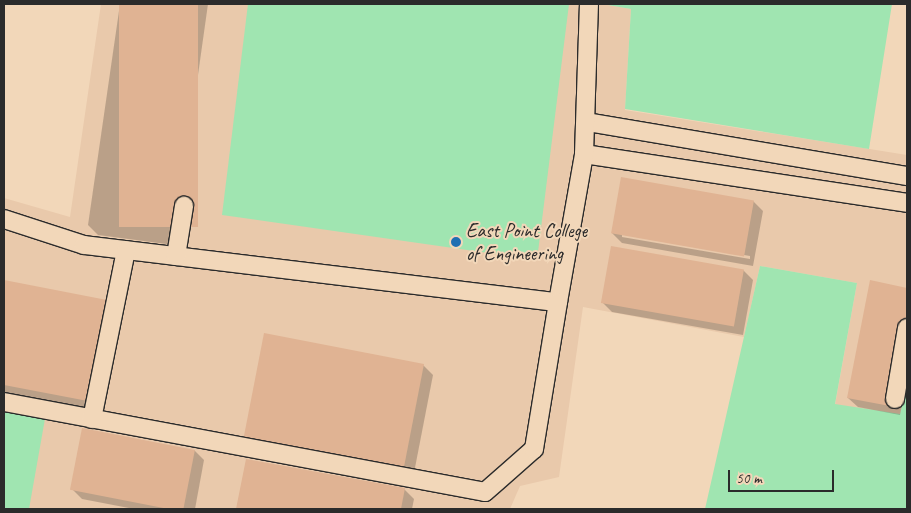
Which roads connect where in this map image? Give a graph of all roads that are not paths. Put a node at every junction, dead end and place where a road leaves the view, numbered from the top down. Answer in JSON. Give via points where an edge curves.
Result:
{"nodes":[{"id":1,"x":589,"y":4,"type":"edge"},
{"id":2,"x":587,"y":122,"type":"junction"},
{"id":3,"x":584,"y":154,"type":"junction"},
{"id":4,"x":907,"y":176,"type":"edge"},
{"id":5,"x":907,"y":204,"type":"edge"},
{"id":6,"x":184,"y":206,"type":"dead end"},
{"id":7,"x":4,"y":219,"type":"edge"},
{"id":8,"x":126,"y":250,"type":"junction"},
{"id":9,"x":176,"y":256,"type":"junction"},
{"id":10,"x":558,"y":302,"type":"junction"},
{"id":11,"x":907,"y":328,"type":"edge"},
{"id":12,"x":896,"y":399,"type":"dead end"},
{"id":13,"x":4,"y":402,"type":"edge"},
{"id":14,"x":92,"y":419,"type":"junction"}],
"edges":[{"from":1,"to":2,"type":"lane"},
{"from":2,"to":3,"type":"lane"},
{"from":2,"to":4,"type":"lane"},
{"from":3,"to":5,"type":"lane"},
{"from":3,"to":10,"type":"lane"},
{"from":6,"to":9,"type":"lane"},
{"from":7,"to":8,"type":"lane","via":[[84,245]]},
{"from":8,"to":9,"type":"lane"},
{"from":8,"to":14,"type":"lane"},
{"from":9,"to":10,"type":"lane"},
{"from":10,"to":14,"type":"lane","via":[[534,450],[484,492]]},
{"from":11,"to":12,"type":"lane"},
{"from":13,"to":14,"type":"lane"}]}
